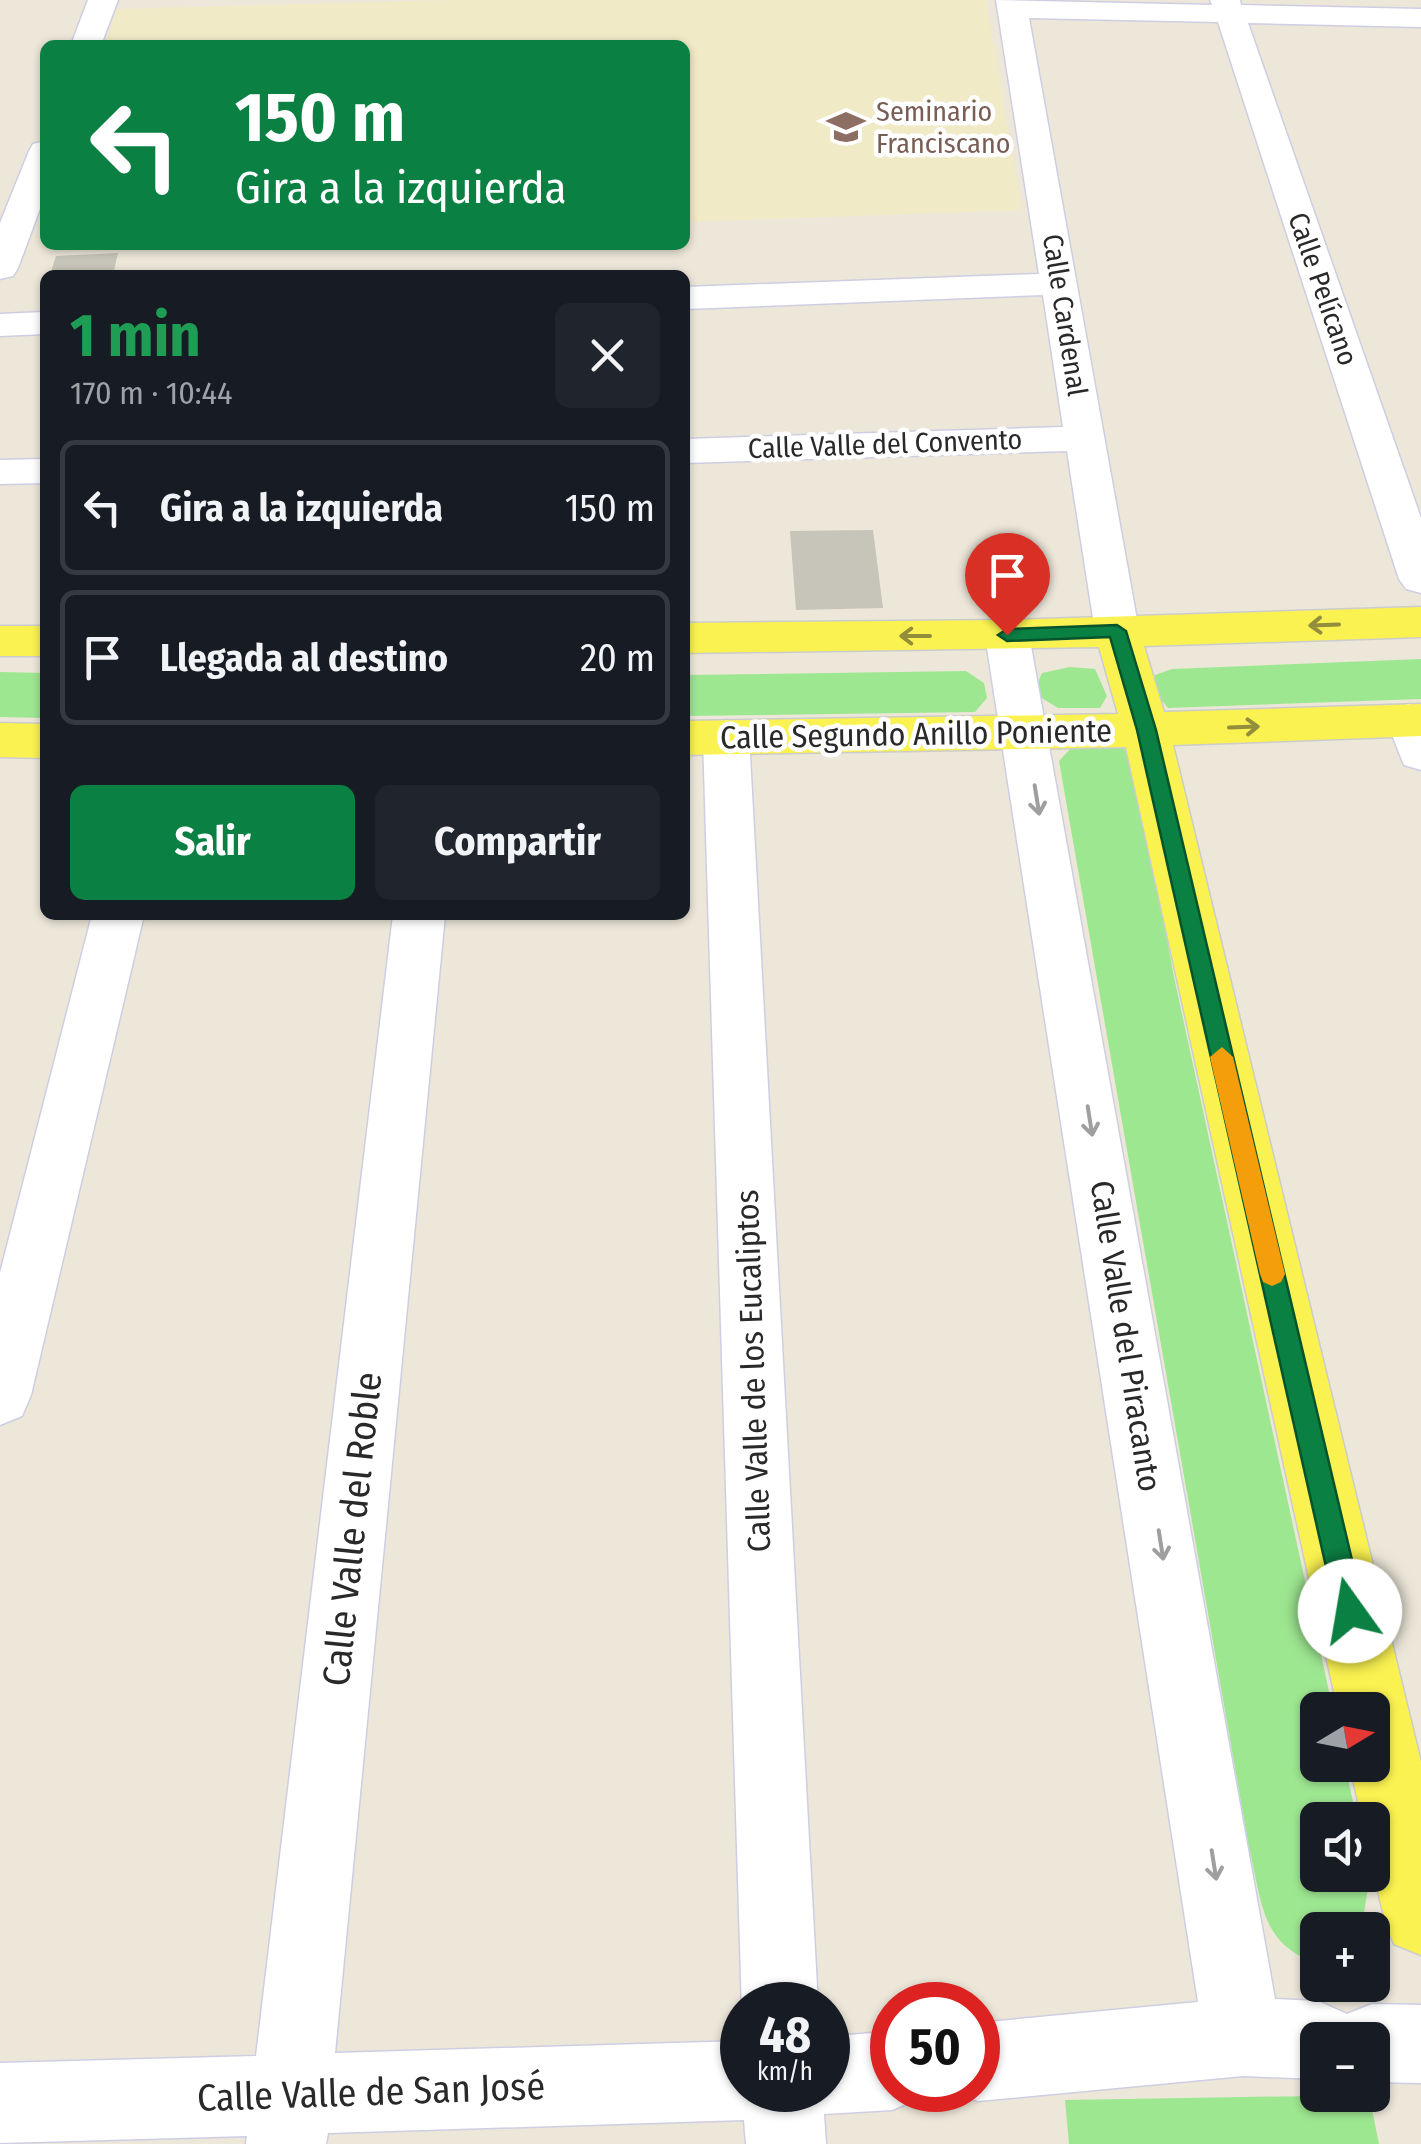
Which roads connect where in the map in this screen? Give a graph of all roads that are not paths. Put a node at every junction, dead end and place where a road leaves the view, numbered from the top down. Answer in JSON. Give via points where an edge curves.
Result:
{"nodes":[{"id":1,"x":103,"y":0,"type":"edge"},
{"id":2,"x":1012,"y":5,"type":"edge"},
{"id":3,"x":1228,"y":7,"type":"edge"},
{"id":4,"x":1421,"y":18,"type":"edge"},
{"id":5,"x":88,"y":40,"type":"edge"},
{"id":6,"x":40,"y":164,"type":"edge"},
{"id":7,"x":0,"y":268,"type":"edge"},
{"id":8,"x":1060,"y":284,"type":"junction"},
{"id":9,"x":690,"y":298,"type":"edge"},
{"id":10,"x":40,"y":323,"type":"edge"},
{"id":11,"x":0,"y":325,"type":"edge"},
{"id":12,"x":1085,"y":438,"type":"junction"},
{"id":13,"x":690,"y":450,"type":"edge"},
{"id":14,"x":40,"y":471,"type":"edge"},
{"id":15,"x":0,"y":472,"type":"edge"},
{"id":16,"x":1421,"y":579,"type":"edge"},
{"id":17,"x":1421,"y":622,"type":"edge"},
{"id":18,"x":1117,"y":631,"type":"junction"},
{"id":19,"x":1007,"y":635,"type":"junction"},
{"id":20,"x":690,"y":638,"type":"edge"},
{"id":21,"x":0,"y":641,"type":"edge"},
{"id":22,"x":40,"y":641,"type":"edge"},
{"id":23,"x":1146,"y":730,"type":"junction"},
{"id":24,"x":1417,"y":731,"type":"edge"},
{"id":25,"x":1026,"y":734,"type":"junction"},
{"id":26,"x":705,"y":738,"type":"edge"},
{"id":27,"x":0,"y":740,"type":"edge"},
{"id":28,"x":40,"y":742,"type":"edge"},
{"id":29,"x":117,"y":920,"type":"edge"},
{"id":30,"x":419,"y":920,"type":"edge"},
{"id":31,"x":0,"y":1395,"type":"edge"},
{"id":32,"x":1421,"y":1917,"type":"edge"},
{"id":33,"x":779,"y":1982,"type":"edge"},
{"id":34,"x":1243,"y":2036,"type":"junction"},
{"id":35,"x":1300,"y":2039,"type":"edge"},
{"id":36,"x":1390,"y":2043,"type":"edge"},
{"id":37,"x":1421,"y":2044,"type":"edge"},
{"id":38,"x":1000,"y":2060,"type":"edge"},
{"id":39,"x":720,"y":2083,"type":"edge"},
{"id":40,"x":0,"y":2103,"type":"edge"},
{"id":41,"x":784,"y":2112,"type":"edge"},
{"id":42,"x":288,"y":2119,"type":"edge"},
{"id":43,"x":786,"y":2144,"type":"edge"}],
"edges":[{"from":1,"to":5,"type":"street"},
{"from":2,"to":3,"type":"street"},
{"from":2,"to":8,"type":"street","name":"Calle Cardenal"},
{"from":3,"to":4,"type":"street"},
{"from":3,"to":16,"type":"street","name":"Calle Pelícano"},
{"from":6,"to":7,"type":"street"},
{"from":8,"to":9,"type":"street"},
{"from":8,"to":12,"type":"street","name":"Calle Cardenal"},
{"from":10,"to":11,"type":"street"},
{"from":12,"to":13,"type":"street","name":"Calle Valle del Convento"},
{"from":12,"to":18,"type":"street","name":"Calle Cardenal"},
{"from":14,"to":15,"type":"street"},
{"from":17,"to":18,"type":"main road","one_way":true},
{"from":18,"to":19,"type":"main road"},
{"from":18,"to":23,"type":"main road"},
{"from":19,"to":20,"type":"main road","one_way":true},
{"from":19,"to":25,"type":"street","name":"Calle Valle del Piracanto"},
{"from":21,"to":22,"type":"main road"},
{"from":23,"to":24,"type":"main road","name":"Calle Segundo Anillo Poniente","one_way":true},
{"from":23,"to":25,"type":"main road","name":"Calle Segundo Anillo Poniente"},
{"from":23,"to":32,"type":"main road"},
{"from":25,"to":26,"type":"main road","name":"Calle Segundo Anillo Poniente"},
{"from":25,"to":34,"type":"street","name":"Calle Valle del Piracanto","one_way":true},
{"from":26,"to":33,"type":"street","name":"Calle Valle de los Eucaliptos"},
{"from":27,"to":28,"type":"main road"},
{"from":29,"to":31,"type":"street"},
{"from":30,"to":42,"type":"street","name":"Calle Valle del Roble"},
{"from":34,"to":35,"type":"street"},
{"from":34,"to":38,"type":"street"},
{"from":36,"to":37,"type":"street"},
{"from":39,"to":42,"type":"street","name":"Calle Valle de San José"},
{"from":40,"to":42,"type":"street","name":"Calle Valle de San José"},
{"from":41,"to":43,"type":"street"}]}
